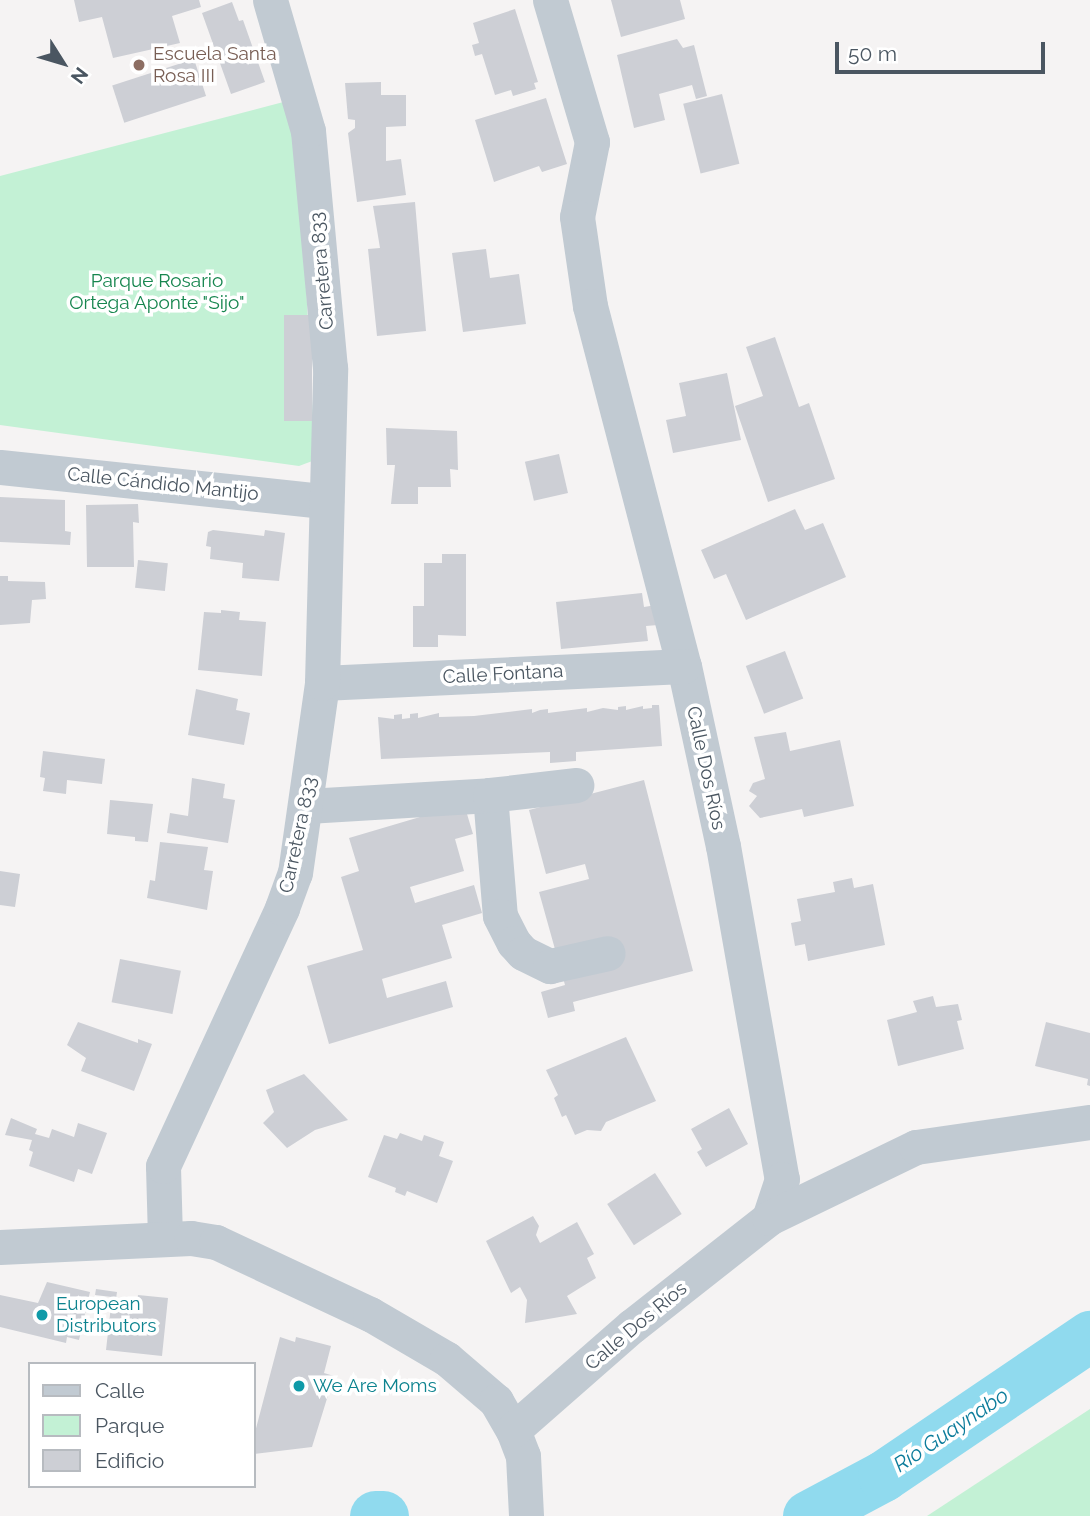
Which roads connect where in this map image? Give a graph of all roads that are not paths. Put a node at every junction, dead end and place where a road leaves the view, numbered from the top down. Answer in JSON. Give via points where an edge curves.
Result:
{"nodes":[{"id":1,"x":270,"y":0,"type":"edge"},
{"id":2,"x":550,"y":0,"type":"edge"},
{"id":3,"x":0,"y":467,"type":"edge"},
{"id":4,"x":326,"y":500,"type":"junction"},
{"id":5,"x":684,"y":666,"type":"junction"},
{"id":6,"x":322,"y":683,"type":"junction"},
{"id":7,"x":576,"y":785,"type":"dead end"},
{"id":8,"x":490,"y":795,"type":"junction"},
{"id":9,"x":307,"y":806,"type":"junction"},
{"id":10,"x":608,"y":953,"type":"dead end"},
{"id":11,"x":1090,"y":1122,"type":"edge"},
{"id":12,"x":769,"y":1218,"type":"junction"},
{"id":13,"x":165,"y":1238,"type":"junction"},
{"id":14,"x":0,"y":1247,"type":"edge"},
{"id":15,"x":513,"y":1430,"type":"junction"},
{"id":16,"x":526,"y":1516,"type":"edge"}],
"edges":[{"from":1,"to":4,"type":"street","name":"Carretera 833","via":[[308,131],[318,220],[330,368]]},
{"from":2,"to":5,"type":"street","name":"Calle Dos Ríos","via":[[592,142],[577,217],[590,306]]},
{"from":3,"to":4,"type":"street","name":"Calle Cándido Mantijo"},
{"from":4,"to":6,"type":"street","name":"Carretera 833"},
{"from":5,"to":6,"type":"street","name":"Calle Fontana"},
{"from":5,"to":12,"type":"street","name":"Calle Dos Ríos","via":[[723,846],[782,1179]]},
{"from":6,"to":9,"type":"street","name":"Carretera 833"},
{"from":7,"to":8,"type":"street"},
{"from":8,"to":9,"type":"street"},
{"from":8,"to":10,"type":"street","via":[[500,916],[514,943],[523,953],[550,966]]},
{"from":9,"to":13,"type":"street","name":"Carretera 833","via":[[295,873],[282,908],[163,1166]]},
{"from":11,"to":12,"type":"street","via":[[916,1147]]},
{"from":12,"to":15,"type":"street","name":"Calle Dos Ríos","via":[[632,1326]]},
{"from":13,"to":14,"type":"street"},
{"from":13,"to":15,"type":"street","via":[[216,1242],[406,1333],[470,1377],[496,1401]]},
{"from":15,"to":16,"type":"street","via":[[523,1456]]}]}
